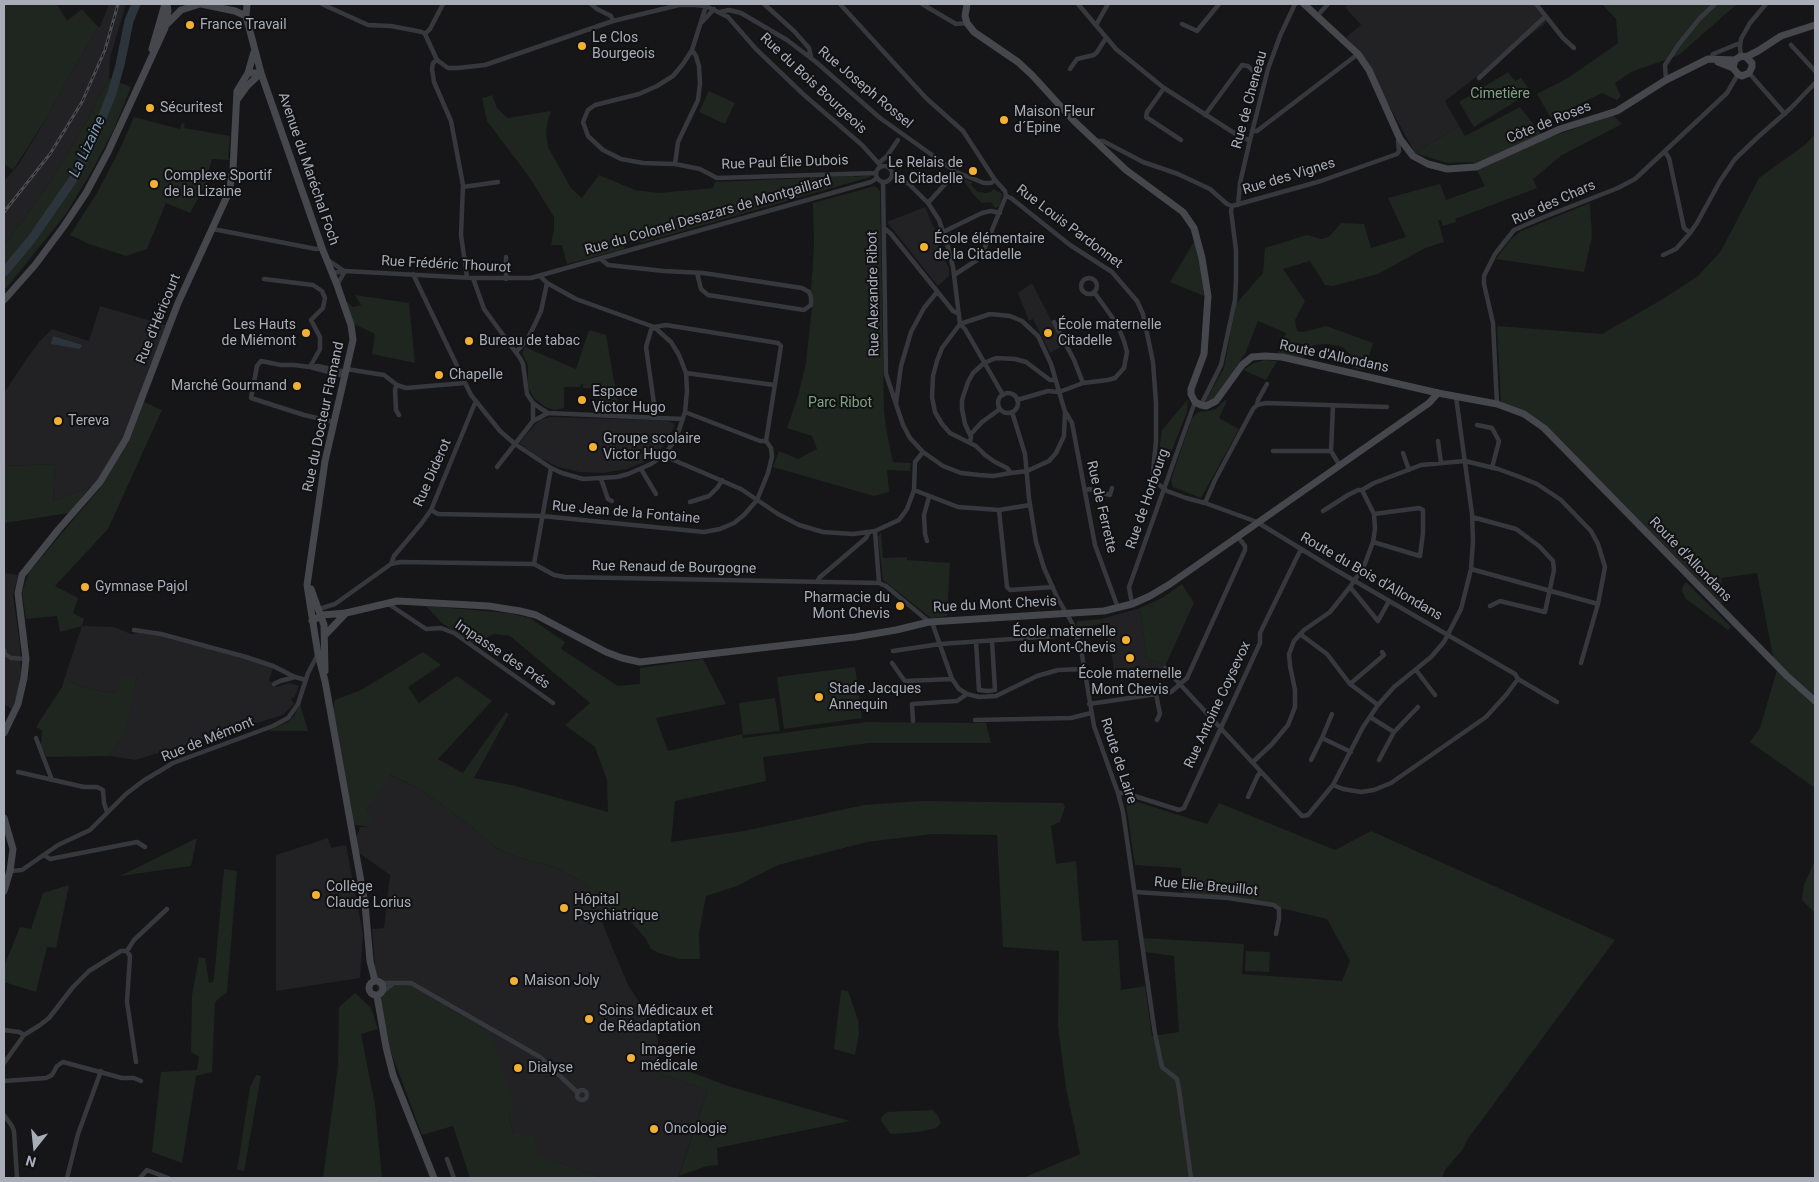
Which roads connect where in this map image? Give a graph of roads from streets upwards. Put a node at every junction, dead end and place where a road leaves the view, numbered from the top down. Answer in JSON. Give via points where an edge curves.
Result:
{"nodes":[{"id":1,"x":166,"y":4,"type":"edge"},
{"id":2,"x":171,"y":4,"type":"edge"},
{"id":3,"x":200,"y":4,"type":"edge"},
{"id":4,"x":247,"y":4,"type":"edge"},
{"id":5,"x":322,"y":4,"type":"edge"},
{"id":6,"x":443,"y":4,"type":"edge"},
{"id":7,"x":590,"y":4,"type":"edge"},
{"id":8,"x":764,"y":4,"type":"edge"},
{"id":9,"x":840,"y":4,"type":"edge"},
{"id":10,"x":922,"y":4,"type":"edge"},
{"id":11,"x":967,"y":4,"type":"edge"},
{"id":12,"x":1078,"y":4,"type":"edge"},
{"id":13,"x":1108,"y":4,"type":"edge"},
{"id":14,"x":1219,"y":4,"type":"edge"},
{"id":15,"x":1295,"y":4,"type":"edge"},
{"id":16,"x":1304,"y":4,"type":"edge"},
{"id":17,"x":1328,"y":4,"type":"edge"},
{"id":18,"x":1536,"y":4,"type":"edge"},
{"id":19,"x":1715,"y":4,"type":"edge"},
{"id":20,"x":1766,"y":4,"type":"edge"},
{"id":21,"x":704,"y":5,"type":"edge"},
{"id":22,"x":714,"y":9,"type":"junction"},
{"id":23,"x":181,"y":10,"type":"junction"},
{"id":24,"x":720,"y":12,"type":"junction"},
{"id":25,"x":246,"y":16,"type":"junction"},
{"id":26,"x":1318,"y":16,"type":"junction"},
{"id":27,"x":1546,"y":16,"type":"junction"},
{"id":28,"x":613,"y":21,"type":"junction"},
{"id":29,"x":967,"y":23,"type":"junction"},
{"id":30,"x":1182,"y":24,"type":"dead end"},
{"id":31,"x":700,"y":25,"type":"junction"},
{"id":32,"x":1096,"y":25,"type":"junction"},
{"id":33,"x":1815,"y":25,"type":"edge"},
{"id":34,"x":165,"y":28,"type":"junction"},
{"id":35,"x":426,"y":34,"type":"junction"},
{"id":36,"x":1106,"y":38,"type":"junction"},
{"id":37,"x":1740,"y":43,"type":"junction"},
{"id":38,"x":1769,"y":44,"type":"junction"},
{"id":39,"x":1792,"y":44,"type":"dead end"},
{"id":40,"x":1574,"y":48,"type":"dead end"},
{"id":41,"x":692,"y":50,"type":"junction"},
{"id":42,"x":254,"y":52,"type":"junction"},
{"id":43,"x":1358,"y":54,"type":"junction"},
{"id":44,"x":811,"y":57,"type":"junction"},
{"id":45,"x":1741,"y":58,"type":"junction"},
{"id":46,"x":1708,"y":59,"type":"junction"},
{"id":47,"x":437,"y":60,"type":"junction"},
{"id":48,"x":148,"y":65,"type":"junction"},
{"id":49,"x":1070,"y":69,"type":"dead end"},
{"id":50,"x":1751,"y":70,"type":"junction"},
{"id":51,"x":1253,"y":71,"type":"dead end"},
{"id":52,"x":1735,"y":71,"type":"junction"},
{"id":53,"x":1815,"y":71,"type":"edge"},
{"id":54,"x":248,"y":73,"type":"junction"},
{"id":55,"x":261,"y":73,"type":"junction"},
{"id":56,"x":1478,"y":78,"type":"dead end"},
{"id":57,"x":1666,"y":80,"type":"junction"},
{"id":58,"x":252,"y":83,"type":"junction"},
{"id":59,"x":1815,"y":83,"type":"edge"},
{"id":60,"x":266,"y":86,"type":"junction"},
{"id":61,"x":1164,"y":88,"type":"junction"},
{"id":62,"x":236,"y":100,"type":"junction"},
{"id":63,"x":1204,"y":114,"type":"junction"},
{"id":64,"x":1785,"y":114,"type":"junction"},
{"id":65,"x":1252,"y":131,"type":"junction"},
{"id":66,"x":1400,"y":139,"type":"junction"},
{"id":67,"x":898,"y":140,"type":"dead end"},
{"id":68,"x":1181,"y":140,"type":"dead end"},
{"id":69,"x":1250,"y":140,"type":"junction"},
{"id":70,"x":1096,"y":141,"type":"junction"},
{"id":71,"x":1664,"y":152,"type":"junction"},
{"id":72,"x":676,"y":164,"type":"junction"},
{"id":73,"x":880,"y":164,"type":"junction"},
{"id":74,"x":956,"y":172,"type":"junction"},
{"id":75,"x":876,"y":175,"type":"junction"},
{"id":76,"x":892,"y":176,"type":"junction"},
{"id":77,"x":995,"y":180,"type":"junction"},
{"id":78,"x":498,"y":182,"type":"dead end"},
{"id":79,"x":882,"y":182,"type":"junction"},
{"id":80,"x":463,"y":187,"type":"junction"},
{"id":81,"x":1006,"y":196,"type":"junction"},
{"id":82,"x":928,"y":203,"type":"junction"},
{"id":83,"x":1238,"y":205,"type":"junction"},
{"id":84,"x":1232,"y":206,"type":"junction"},
{"id":85,"x":1000,"y":213,"type":"junction"},
{"id":86,"x":884,"y":228,"type":"junction"},
{"id":87,"x":213,"y":229,"type":"junction"},
{"id":88,"x":943,"y":232,"type":"junction"},
{"id":89,"x":1690,"y":233,"type":"junction"},
{"id":90,"x":322,"y":248,"type":"junction"},
{"id":91,"x":1663,"y":255,"type":"dead end"},
{"id":92,"x":326,"y":257,"type":"junction"},
{"id":93,"x":506,"y":257,"type":"dead end"},
{"id":94,"x":601,"y":259,"type":"junction"},
{"id":95,"x":345,"y":271,"type":"junction"},
{"id":96,"x":332,"y":273,"type":"junction"},
{"id":97,"x":697,"y":273,"type":"junction"},
{"id":98,"x":413,"y":274,"type":"junction"},
{"id":99,"x":543,"y":275,"type":"junction"},
{"id":100,"x":954,"y":275,"type":"junction"},
{"id":101,"x":467,"y":277,"type":"junction"},
{"id":102,"x":473,"y":278,"type":"junction"},
{"id":103,"x":264,"y":279,"type":"dead end"},
{"id":104,"x":506,"y":279,"type":"junction"},
{"id":105,"x":547,"y":283,"type":"junction"},
{"id":106,"x":337,"y":285,"type":"junction"},
{"id":107,"x":937,"y":292,"type":"junction"},
{"id":108,"x":1094,"y":292,"type":"dead end"},
{"id":109,"x":4,"y":300,"type":"edge"},
{"id":110,"x":957,"y":313,"type":"junction"},
{"id":111,"x":1054,"y":322,"type":"dead end"},
{"id":112,"x":960,"y":324,"type":"junction"},
{"id":113,"x":654,"y":326,"type":"junction"},
{"id":114,"x":516,"y":352,"type":"junction"},
{"id":115,"x":984,"y":362,"type":"junction"},
{"id":116,"x":310,"y":367,"type":"junction"},
{"id":117,"x":345,"y":373,"type":"junction"},
{"id":118,"x":686,"y":373,"type":"junction"},
{"id":119,"x":1055,"y":380,"type":"junction"},
{"id":120,"x":465,"y":382,"type":"junction"},
{"id":121,"x":1083,"y":383,"type":"junction"},
{"id":122,"x":1267,"y":384,"type":"dead end"},
{"id":123,"x":397,"y":385,"type":"junction"},
{"id":124,"x":774,"y":385,"type":"junction"},
{"id":125,"x":1059,"y":392,"type":"junction"},
{"id":126,"x":1438,"y":393,"type":"junction"},
{"id":127,"x":1003,"y":395,"type":"junction"},
{"id":128,"x":1456,"y":397,"type":"junction"},
{"id":129,"x":1017,"y":400,"type":"junction"},
{"id":130,"x":476,"y":403,"type":"junction"},
{"id":131,"x":533,"y":403,"type":"junction"},
{"id":132,"x":896,"y":404,"type":"junction"},
{"id":133,"x":1198,"y":404,"type":"junction"},
{"id":134,"x":1497,"y":404,"type":"junction"},
{"id":135,"x":1257,"y":405,"type":"junction"},
{"id":136,"x":1333,"y":406,"type":"junction"},
{"id":137,"x":1387,"y":407,"type":"dead end"},
{"id":138,"x":1000,"y":409,"type":"junction"},
{"id":139,"x":685,"y":412,"type":"junction"},
{"id":140,"x":1012,"y":412,"type":"junction"},
{"id":141,"x":1065,"y":412,"type":"junction"},
{"id":142,"x":548,"y":413,"type":"junction"},
{"id":143,"x":399,"y":414,"type":"dead end"},
{"id":144,"x":656,"y":418,"type":"junction"},
{"id":145,"x":683,"y":419,"type":"junction"},
{"id":146,"x":533,"y":421,"type":"junction"},
{"id":147,"x":334,"y":422,"type":"junction"},
{"id":148,"x":1477,"y":424,"type":"dead end"},
{"id":149,"x":970,"y":435,"type":"junction"},
{"id":150,"x":766,"y":441,"type":"junction"},
{"id":151,"x":1438,"y":441,"type":"dead end"},
{"id":152,"x":970,"y":442,"type":"junction"},
{"id":153,"x":515,"y":444,"type":"junction"},
{"id":154,"x":1273,"y":451,"type":"dead end"},
{"id":155,"x":1331,"y":451,"type":"junction"},
{"id":156,"x":923,"y":452,"type":"junction"},
{"id":157,"x":1402,"y":453,"type":"dead end"},
{"id":158,"x":664,"y":454,"type":"junction"},
{"id":159,"x":1465,"y":462,"type":"junction"},
{"id":160,"x":1441,"y":463,"type":"junction"},
{"id":161,"x":1340,"y":466,"type":"junction"},
{"id":162,"x":497,"y":467,"type":"dead end"},
{"id":163,"x":551,"y":468,"type":"junction"},
{"id":164,"x":1492,"y":468,"type":"junction"},
{"id":165,"x":641,"y":469,"type":"junction"},
{"id":166,"x":1409,"y":470,"type":"junction"},
{"id":167,"x":1027,"y":471,"type":"junction"},
{"id":168,"x":1011,"y":473,"type":"junction"},
{"id":169,"x":601,"y":479,"type":"junction"},
{"id":170,"x":722,"y":480,"type":"junction"},
{"id":171,"x":1112,"y":488,"type":"dead end"},
{"id":172,"x":1164,"y":489,"type":"junction"},
{"id":173,"x":914,"y":490,"type":"junction"},
{"id":174,"x":1362,"y":490,"type":"junction"},
{"id":175,"x":1085,"y":491,"type":"junction"},
{"id":176,"x":656,"y":494,"type":"dead end"},
{"id":177,"x":929,"y":497,"type":"junction"},
{"id":178,"x":757,"y":500,"type":"junction"},
{"id":179,"x":612,"y":501,"type":"dead end"},
{"id":180,"x":690,"y":502,"type":"dead end"},
{"id":181,"x":1205,"y":503,"type":"junction"},
{"id":182,"x":1030,"y":505,"type":"junction"},
{"id":183,"x":431,"y":510,"type":"junction"},
{"id":184,"x":999,"y":510,"type":"junction"},
{"id":185,"x":1324,"y":511,"type":"dead end"},
{"id":186,"x":1374,"y":514,"type":"junction"},
{"id":187,"x":542,"y":516,"type":"junction"},
{"id":188,"x":1472,"y":517,"type":"junction"},
{"id":189,"x":1257,"y":522,"type":"junction"},
{"id":190,"x":876,"y":531,"type":"junction"},
{"id":191,"x":869,"y":532,"type":"junction"},
{"id":192,"x":1238,"y":537,"type":"junction"},
{"id":193,"x":927,"y":541,"type":"dead end"},
{"id":194,"x":1373,"y":542,"type":"junction"},
{"id":195,"x":1301,"y":550,"type":"junction"},
{"id":196,"x":391,"y":564,"type":"junction"},
{"id":197,"x":534,"y":564,"type":"junction"},
{"id":198,"x":309,"y":569,"type":"junction"},
{"id":199,"x":1471,"y":569,"type":"junction"},
{"id":200,"x":1354,"y":581,"type":"junction"},
{"id":201,"x":817,"y":582,"type":"junction"},
{"id":202,"x":879,"y":583,"type":"junction"},
{"id":203,"x":1052,"y":587,"type":"junction"},
{"id":204,"x":1350,"y":588,"type":"junction"},
{"id":205,"x":1550,"y":590,"type":"junction"},
{"id":206,"x":1389,"y":601,"type":"junction"},
{"id":207,"x":386,"y":603,"type":"junction"},
{"id":208,"x":335,"y":604,"type":"junction"},
{"id":209,"x":1132,"y":604,"type":"junction"},
{"id":210,"x":1598,"y":604,"type":"junction"},
{"id":211,"x":1490,"y":606,"type":"dead end"},
{"id":212,"x":1118,"y":608,"type":"junction"},
{"id":213,"x":320,"y":612,"type":"junction"},
{"id":214,"x":346,"y":613,"type":"junction"},
{"id":215,"x":333,"y":614,"type":"junction"},
{"id":216,"x":1066,"y":614,"type":"junction"},
{"id":217,"x":312,"y":621,"type":"junction"},
{"id":218,"x":929,"y":622,"type":"junction"},
{"id":219,"x":334,"y":624,"type":"junction"},
{"id":220,"x":134,"y":630,"type":"dead end"},
{"id":221,"x":314,"y":631,"type":"junction"},
{"id":222,"x":1300,"y":634,"type":"junction"},
{"id":223,"x":325,"y":635,"type":"junction"},
{"id":224,"x":1056,"y":636,"type":"dead end"},
{"id":225,"x":1448,"y":636,"type":"junction"},
{"id":226,"x":992,"y":641,"type":"junction"},
{"id":227,"x":976,"y":642,"type":"junction"},
{"id":228,"x":940,"y":644,"type":"junction"},
{"id":229,"x":4,"y":650,"type":"edge"},
{"id":230,"x":894,"y":651,"type":"dead end"},
{"id":231,"x":1382,"y":652,"type":"dead end"},
{"id":232,"x":318,"y":654,"type":"junction"},
{"id":233,"x":26,"y":659,"type":"junction"},
{"id":234,"x":322,"y":661,"type":"junction"},
{"id":235,"x":892,"y":663,"type":"dead end"},
{"id":236,"x":1582,"y":664,"type":"dead end"},
{"id":237,"x":1165,"y":668,"type":"dead end"},
{"id":238,"x":1086,"y":669,"type":"junction"},
{"id":239,"x":1416,"y":670,"type":"junction"},
{"id":240,"x":308,"y":673,"type":"junction"},
{"id":241,"x":294,"y":677,"type":"junction"},
{"id":242,"x":952,"y":679,"type":"junction"},
{"id":243,"x":1518,"y":679,"type":"junction"},
{"id":244,"x":306,"y":680,"type":"junction"},
{"id":245,"x":274,"y":684,"type":"dead end"},
{"id":246,"x":1350,"y":684,"type":"junction"},
{"id":247,"x":1181,"y":686,"type":"junction"},
{"id":248,"x":967,"y":694,"type":"junction"},
{"id":249,"x":1156,"y":694,"type":"junction"},
{"id":250,"x":1435,"y":695,"type":"dead end"},
{"id":251,"x":1815,"y":701,"type":"edge"},
{"id":252,"x":1557,"y":702,"type":"dead end"},
{"id":253,"x":553,"y":703,"type":"dead end"},
{"id":254,"x":1089,"y":704,"type":"junction"},
{"id":255,"x":1378,"y":705,"type":"junction"},
{"id":256,"x":1418,"y":707,"type":"dead end"},
{"id":257,"x":1091,"y":713,"type":"junction"},
{"id":258,"x":1332,"y":714,"type":"dead end"},
{"id":259,"x":1370,"y":717,"type":"junction"},
{"id":260,"x":975,"y":720,"type":"dead end"},
{"id":261,"x":1156,"y":720,"type":"dead end"},
{"id":262,"x":913,"y":721,"type":"dead end"},
{"id":263,"x":1220,"y":728,"type":"junction"},
{"id":264,"x":1394,"y":732,"type":"junction"},
{"id":265,"x":4,"y":733,"type":"edge"},
{"id":266,"x":36,"y":738,"type":"dead end"},
{"id":267,"x":1322,"y":738,"type":"junction"},
{"id":268,"x":1351,"y":752,"type":"junction"},
{"id":269,"x":1311,"y":760,"type":"dead end"},
{"id":270,"x":1379,"y":760,"type":"dead end"},
{"id":271,"x":1253,"y":762,"type":"junction"},
{"id":272,"x":18,"y":772,"type":"dead end"},
{"id":273,"x":1261,"y":772,"type":"junction"},
{"id":274,"x":52,"y":780,"type":"junction"},
{"id":275,"x":1333,"y":785,"type":"junction"},
{"id":276,"x":1118,"y":793,"type":"junction"},
{"id":277,"x":1248,"y":797,"type":"dead end"},
{"id":278,"x":107,"y":812,"type":"junction"},
{"id":279,"x":4,"y":818,"type":"edge"},
{"id":280,"x":145,"y":847,"type":"dead end"},
{"id":281,"x":44,"y":855,"type":"junction"},
{"id":282,"x":10,"y":871,"type":"junction"},
{"id":283,"x":4,"y":891,"type":"edge"},
{"id":284,"x":1134,"y":892,"type":"junction"},
{"id":285,"x":168,"y":910,"type":"dead end"},
{"id":286,"x":1276,"y":934,"type":"dead end"},
{"id":287,"x":127,"y":951,"type":"junction"},
{"id":288,"x":377,"y":982,"type":"junction"},
{"id":289,"x":395,"y":982,"type":"junction"},
{"id":290,"x":379,"y":994,"type":"junction"},
{"id":291,"x":4,"y":1030,"type":"edge"},
{"id":292,"x":24,"y":1035,"type":"junction"},
{"id":293,"x":136,"y":1062,"type":"dead end"},
{"id":294,"x":4,"y":1063,"type":"edge"},
{"id":295,"x":101,"y":1072,"type":"junction"},
{"id":296,"x":4,"y":1081,"type":"edge"},
{"id":297,"x":141,"y":1081,"type":"dead end"},
{"id":298,"x":578,"y":1093,"type":"dead end"},
{"id":299,"x":4,"y":1115,"type":"edge"},
{"id":300,"x":447,"y":1159,"type":"dead end"},
{"id":301,"x":17,"y":1178,"type":"edge"},
{"id":302,"x":67,"y":1178,"type":"edge"},
{"id":303,"x":140,"y":1178,"type":"edge"},
{"id":304,"x":168,"y":1178,"type":"edge"},
{"id":305,"x":434,"y":1178,"type":"edge"},
{"id":306,"x":454,"y":1178,"type":"edge"},
{"id":307,"x":1190,"y":1178,"type":"edge"}],
"edges":[{"from":1,"to":34,"type":"street"},
{"from":1,"to":48,"type":"street"},
{"from":2,"to":23,"type":"street"},
{"from":3,"to":23,"type":"street"},
{"from":3,"to":25,"type":"street"},
{"from":4,"to":25,"type":"street","name":"Avenue du Maréchal Foch"},
{"from":5,"to":35,"type":"street","via":[[368,25],[417,30]]},
{"from":6,"to":35,"type":"street"},
{"from":7,"to":28,"type":"street","via":[[611,16]]},
{"from":8,"to":44,"type":"street","via":[[804,42]]},
{"from":9,"to":77,"type":"street","name":"Rue Louis Pardonnet","via":[[926,98],[964,131]]},
{"from":10,"to":29,"type":"street","via":[[956,24]]},
{"from":11,"to":29,"type":"street"},
{"from":12,"to":32,"type":"street"},
{"from":13,"to":32,"type":"street"},
{"from":14,"to":30,"type":"street","via":[[1197,31]]},
{"from":15,"to":65,"type":"street","name":"Rue de Cheneau","via":[[1280,36]]},
{"from":16,"to":26,"type":"street","name":"Côte de Roses"},
{"from":17,"to":26,"type":"street"},
{"from":18,"to":27,"type":"street"},
{"from":19,"to":57,"type":"street","via":[[1700,18],[1665,65]]},
{"from":20,"to":37,"type":"street","via":[[1750,23]]},
{"from":21,"to":22,"type":"street","name":"Rue du Bois Bourgeois"},
{"from":21,"to":28,"type":"street","name":"Rue du Bois Bourgeois","via":[[679,5]]},
{"from":21,"to":31,"type":"street"},
{"from":22,"to":24,"type":"street","name":"Rue du Bois Bourgeois"},
{"from":22,"to":31,"type":"street"},
{"from":23,"to":34,"type":"street"},
{"from":24,"to":44,"type":"street","name":"Rue Joseph Rossel","via":[[741,13]]},
{"from":24,"to":73,"type":"street","name":"Rue du Bois Bourgeois"},
{"from":25,"to":42,"type":"street","name":"Avenue du Maréchal Foch"},
{"from":26,"to":43,"type":"street","name":"Côte de Roses"},
{"from":27,"to":40,"type":"street"},
{"from":27,"to":56,"type":"street"},
{"from":28,"to":47,"type":"street","name":"Rue du Bois Bourgeois","via":[[469,68],[448,68]]},
{"from":29,"to":70,"type":"street","via":[[974,32],[1003,50],[1032,75]]},
{"from":31,"to":41,"type":"street"},
{"from":32,"to":36,"type":"street"},
{"from":33,"to":38,"type":"street","via":[[1781,36]]},
{"from":34,"to":48,"type":"street"},
{"from":35,"to":47,"type":"street"},
{"from":36,"to":49,"type":"street","via":[[1094,55],[1078,59]]},
{"from":36,"to":61,"type":"street"},
{"from":37,"to":45,"type":"street"},
{"from":37,"to":46,"type":"street"},
{"from":38,"to":45,"type":"street"},
{"from":38,"to":50,"type":"street"},
{"from":39,"to":53,"type":"street"},
{"from":41,"to":72,"type":"street","via":[[699,66],[698,100],[678,142]]},
{"from":41,"to":72,"type":"street","name":"Rue Paul Élie Dubois","via":[[665,81],[639,94],[595,105],[588,110],[583,122],[588,136],[603,150],[621,159],[644,164]]},
{"from":42,"to":54,"type":"street","name":"Rue d'Héricourt"},
{"from":42,"to":55,"type":"street","name":"Avenue du Maréchal Foch"},
{"from":43,"to":65,"type":"street","via":[[1257,131]]},
{"from":43,"to":66,"type":"street","name":"Côte de Roses","via":[[1369,70]]},
{"from":44,"to":74,"type":"street","name":"Rue Joseph Rossel","via":[[880,118]]},
{"from":45,"to":46,"type":"street"},
{"from":45,"to":50,"type":"street","via":[[1752,62]]},
{"from":45,"to":52,"type":"street"},
{"from":46,"to":52,"type":"street"},
{"from":46,"to":57,"type":"street","name":"Côte de Roses"},
{"from":47,"to":80,"type":"street","via":[[432,69],[434,82],[451,121]]},
{"from":48,"to":109,"type":"street","via":[[86,193],[35,265]]},
{"from":50,"to":52,"type":"street","via":[[1746,75]]},
{"from":50,"to":64,"type":"street"},
{"from":51,"to":63,"type":"street","via":[[1242,66]]},
{"from":52,"to":71,"type":"street","name":"Rue des Chars","via":[[1727,93]]},
{"from":54,"to":55,"type":"street"},
{"from":54,"to":62,"type":"street","name":"Rue d'Héricourt","via":[[237,91]]},
{"from":55,"to":58,"type":"street"},
{"from":55,"to":60,"type":"street","name":"Avenue du Maréchal Foch"},
{"from":57,"to":66,"type":"street","name":"Côte de Roses","via":[[1622,109],[1560,130],[1476,167],[1447,168],[1428,164],[1413,156]]},
{"from":58,"to":60,"type":"street"},
{"from":58,"to":62,"type":"street"},
{"from":59,"to":64,"type":"street"},
{"from":60,"to":90,"type":"street","name":"Avenue du Maréchal Foch"},
{"from":61,"to":63,"type":"street"},
{"from":61,"to":68,"type":"street","via":[[1146,117]]},
{"from":62,"to":87,"type":"street","name":"Rue d'Héricourt","via":[[233,177]]},
{"from":63,"to":69,"type":"street"},
{"from":64,"to":89,"type":"street","via":[[1735,160]]},
{"from":65,"to":69,"type":"street","name":"Rue de Cheneau"},
{"from":66,"to":83,"type":"street","name":"Rue des Vignes","via":[[1397,154]]},
{"from":67,"to":73,"type":"street"},
{"from":69,"to":83,"type":"street","name":"Rue de Cheneau"},
{"from":70,"to":84,"type":"street","name":"Rue des Vignes","via":[[1103,141],[1143,162],[1210,189]]},
{"from":70,"to":133,"type":"street","via":[[1126,170],[1183,212],[1194,228],[1208,296],[1204,354],[1191,389]]},
{"from":71,"to":89,"type":"street","via":[[1670,158],[1684,228]]},
{"from":71,"to":134,"type":"street","name":"Rue des Chars","via":[[1635,179],[1618,188],[1514,230],[1495,254],[1484,276],[1484,284],[1493,323]]},
{"from":72,"to":75,"type":"street","name":"Rue Paul Élie Dubois","via":[[700,169],[717,178]]},
{"from":73,"to":75,"type":"street"},
{"from":73,"to":76,"type":"street","via":[[888,167]]},
{"from":74,"to":77,"type":"street","name":"Rue Joseph Rossel","via":[[984,183]]},
{"from":74,"to":82,"type":"street"},
{"from":75,"to":79,"type":"street"},
{"from":75,"to":94,"type":"street","name":"Rue du Colonel Desazars de Montgaillard","via":[[871,182]]},
{"from":76,"to":79,"type":"street"},
{"from":76,"to":82,"type":"street","via":[[909,184]]},
{"from":77,"to":81,"type":"street","name":"Rue Louis Pardonnet"},
{"from":78,"to":80,"type":"street"},
{"from":79,"to":86,"type":"street","name":"Rue Alexandre Ribot"},
{"from":80,"to":101,"type":"street","via":[[461,235]]},
{"from":81,"to":85,"type":"street"},
{"from":81,"to":172,"type":"street","name":"Rue Louis Pardonnet","via":[[1070,245],[1112,272],[1137,301],[1153,362],[1156,411],[1154,479]]},
{"from":82,"to":88,"type":"street"},
{"from":83,"to":84,"type":"street","name":"Rue des Vignes"},
{"from":84,"to":133,"type":"street","name":"Rue de Horbourg","via":[[1236,250],[1235,300],[1218,373]]},
{"from":85,"to":88,"type":"street","via":[[982,212]]},
{"from":85,"to":100,"type":"street","via":[[983,252],[977,260]]},
{"from":86,"to":107,"type":"street"},
{"from":86,"to":132,"type":"street","name":"Rue Alexandre Ribot","via":[[886,374]]},
{"from":87,"to":90,"type":"street"},
{"from":87,"to":233,"type":"street","name":"Rue d'Héricourt","via":[[178,303],[126,439],[100,482],[22,575],[18,604]]},
{"from":88,"to":100,"type":"street"},
{"from":89,"to":91,"type":"street","via":[[1676,248]]},
{"from":90,"to":92,"type":"street","name":"Avenue du Maréchal Foch"},
{"from":92,"to":95,"type":"street"},
{"from":92,"to":96,"type":"street","name":"Avenue du Maréchal Foch"},
{"from":93,"to":104,"type":"street"},
{"from":94,"to":97,"type":"street","via":[[608,265]]},
{"from":94,"to":99,"type":"street","name":"Rue du Colonel Desazars de Montgaillard"},
{"from":95,"to":96,"type":"street","name":"Rue Frédéric Thourot"},
{"from":95,"to":98,"type":"street","name":"Rue Frédéric Thourot"},
{"from":95,"to":106,"type":"street"},
{"from":96,"to":106,"type":"street","name":"Rue du Docteur Flamand"},
{"from":97,"to":97,"type":"street","via":[[802,288],[809,292],[810,305],[804,310],[708,295],[701,289]]},
{"from":98,"to":101,"type":"street","name":"Rue Frédéric Thourot"},
{"from":98,"to":120,"type":"street"},
{"from":99,"to":104,"type":"street","name":"Rue Frédéric Thourot"},
{"from":99,"to":105,"type":"street"},
{"from":100,"to":110,"type":"street"},
{"from":101,"to":102,"type":"street","name":"Rue Frédéric Thourot"},
{"from":102,"to":104,"type":"street","name":"Rue Frédéric Thourot"},
{"from":102,"to":114,"type":"street","via":[[484,309]]},
{"from":103,"to":116,"type":"street","via":[[314,285],[322,291],[325,298],[323,308],[311,320],[320,337],[320,349]]},
{"from":105,"to":113,"type":"street","via":[[576,299]]},
{"from":105,"to":114,"type":"street","via":[[536,324]]},
{"from":106,"to":117,"type":"street","name":"Rue du Docteur Flamand","via":[[353,340]]},
{"from":107,"to":110,"type":"street"},
{"from":107,"to":132,"type":"street","via":[[911,332],[901,366]]},
{"from":108,"to":121,"type":"street","via":[[1117,324],[1124,341],[1126,362],[1115,378]]},
{"from":110,"to":112,"type":"street"},
{"from":111,"to":121,"type":"street"},
{"from":112,"to":115,"type":"street"},
{"from":112,"to":119,"type":"street","via":[[990,314],[1022,321],[1038,336]]},
{"from":112,"to":152,"type":"street","via":[[942,348],[937,361],[932,397],[942,424],[950,433]]},
{"from":113,"to":118,"type":"street","via":[[671,342]]},
{"from":113,"to":124,"type":"street","name":"Rue Jean de la Fontaine","via":[[666,324],[778,343],[781,346]]},
{"from":113,"to":144,"type":"street","via":[[646,347]]},
{"from":114,"to":131,"type":"street","via":[[523,364],[526,389]]},
{"from":115,"to":119,"type":"street","via":[[996,358],[1015,359]]},
{"from":115,"to":127,"type":"street"},
{"from":115,"to":149,"type":"street","via":[[968,382],[962,400]]},
{"from":116,"to":117,"type":"street"},
{"from":116,"to":147,"type":"street","via":[[261,361],[256,366],[251,398]]},
{"from":117,"to":123,"type":"street","via":[[384,375]]},
{"from":117,"to":147,"type":"street","name":"Rue du Docteur Flamand"},
{"from":118,"to":124,"type":"street"},
{"from":118,"to":139,"type":"street"},
{"from":119,"to":125,"type":"street"},
{"from":120,"to":123,"type":"street","via":[[412,389]]},
{"from":120,"to":130,"type":"street"},
{"from":121,"to":125,"type":"street"},
{"from":122,"to":135,"type":"street"},
{"from":123,"to":143,"type":"street","via":[[396,410]]},
{"from":124,"to":150,"type":"street","name":"Rue Jean de la Fontaine"},
{"from":125,"to":129,"type":"street","via":[[1048,391]]},
{"from":125,"to":141,"type":"street"},
{"from":126,"to":128,"type":"street","name":"Route d'Allondans"},
{"from":126,"to":133,"type":"street","name":"Route d'Allondans","via":[[1282,357],[1265,356],[1252,357],[1242,365],[1216,401],[1206,406]]},
{"from":126,"to":161,"type":"street","name":"Rue du Mont Chevis","via":[[1429,403]]},
{"from":127,"to":129,"type":"street","via":[[1013,395]]},
{"from":127,"to":138,"type":"street","via":[[998,400]]},
{"from":128,"to":134,"type":"street","name":"Route d'Allondans"},
{"from":128,"to":159,"type":"street"},
{"from":129,"to":140,"type":"street","via":[[1017,408]]},
{"from":130,"to":153,"type":"street"},
{"from":130,"to":183,"type":"street","name":"Rue Diderot"},
{"from":131,"to":142,"type":"street"},
{"from":131,"to":146,"type":"street"},
{"from":132,"to":156,"type":"street","name":"Rue Alexandre Ribot","via":[[902,425]]},
{"from":133,"to":172,"type":"street","name":"Rue de Horbourg"},
{"from":134,"to":251,"type":"street","name":"Route d'Allondans","via":[[1524,414],[1544,428],[1786,676]]},
{"from":135,"to":136,"type":"street"},
{"from":135,"to":181,"type":"street"},
{"from":136,"to":137,"type":"street"},
{"from":136,"to":155,"type":"street"},
{"from":138,"to":140,"type":"street","via":[[1007,414]]},
{"from":138,"to":149,"type":"street"},
{"from":139,"to":145,"type":"street"},
{"from":139,"to":150,"type":"street"},
{"from":140,"to":167,"type":"street","name":"Route de Laire","via":[[1026,454]]},
{"from":141,"to":167,"type":"street","name":"Rue Alexandre Ribot","via":[[1064,436],[1056,453],[1048,461]]},
{"from":141,"to":175,"type":"street","name":"Rue de Ferrette","via":[[1072,422]]},
{"from":142,"to":144,"type":"street"},
{"from":142,"to":146,"type":"street"},
{"from":144,"to":145,"type":"street"},
{"from":145,"to":158,"type":"street","via":[[673,443]]},
{"from":146,"to":153,"type":"street"},
{"from":147,"to":198,"type":"street","name":"Rue du Docteur Flamand"},
{"from":148,"to":164,"type":"street","via":[[1492,428],[1499,440]]},
{"from":149,"to":152,"type":"street"},
{"from":150,"to":178,"type":"street","name":"Rue Jean de la Fontaine","via":[[772,456]]},
{"from":151,"to":160,"type":"street"},
{"from":152,"to":168,"type":"street"},
{"from":153,"to":162,"type":"street"},
{"from":153,"to":163,"type":"street"},
{"from":154,"to":155,"type":"street"},
{"from":155,"to":161,"type":"street"},
{"from":156,"to":168,"type":"street","name":"Rue Alexandre Ribot","via":[[943,466],[961,472],[993,476]]},
{"from":156,"to":173,"type":"street","via":[[915,462]]},
{"from":157,"to":166,"type":"street"},
{"from":158,"to":165,"type":"street"},
{"from":158,"to":170,"type":"street"},
{"from":159,"to":160,"type":"street"},
{"from":159,"to":164,"type":"street"},
{"from":159,"to":188,"type":"street"},
{"from":160,"to":166,"type":"street"},
{"from":161,"to":189,"type":"street","name":"Rue du Mont Chevis"},
{"from":163,"to":169,"type":"street","via":[[573,477]]},
{"from":163,"to":187,"type":"street"},
{"from":164,"to":210,"type":"street","via":[[1520,477],[1551,493],[1591,531],[1605,567]]},
{"from":165,"to":169,"type":"street"},
{"from":165,"to":176,"type":"street"},
{"from":166,"to":174,"type":"street","via":[[1374,482]]},
{"from":167,"to":168,"type":"street","name":"Rue Alexandre Ribot"},
{"from":167,"to":182,"type":"street","name":"Route de Laire"},
{"from":169,"to":179,"type":"street"},
{"from":170,"to":178,"type":"street"},
{"from":170,"to":180,"type":"street","via":[[709,496]]},
{"from":171,"to":175,"type":"street","via":[[1110,495],[1089,489]]},
{"from":172,"to":181,"type":"street","name":"Route du Bois d'Allondans"},
{"from":172,"to":209,"type":"street","name":"Rue de Horbourg","via":[[1129,588]]},
{"from":173,"to":177,"type":"street"},
{"from":173,"to":190,"type":"street","via":[[899,520]]},
{"from":174,"to":185,"type":"street"},
{"from":174,"to":186,"type":"street"},
{"from":175,"to":212,"type":"street","name":"Rue de Ferrette","via":[[1096,545]]},
{"from":177,"to":184,"type":"street","via":[[958,507]]},
{"from":177,"to":193,"type":"street","via":[[924,515]]},
{"from":178,"to":187,"type":"street","name":"Rue Jean de la Fontaine","via":[[734,523],[704,532]]},
{"from":178,"to":191,"type":"street","via":[[788,520],[808,528],[835,533]]},
{"from":181,"to":189,"type":"street","name":"Route du Bois d'Allondans"},
{"from":182,"to":184,"type":"street"},
{"from":182,"to":203,"type":"street","name":"Route de Laire","via":[[1036,542]]},
{"from":183,"to":187,"type":"street","name":"Rue Jean de la Fontaine","via":[[438,514]]},
{"from":183,"to":196,"type":"street","name":"Rue Diderot"},
{"from":184,"to":203,"type":"street","via":[[1007,588]]},
{"from":186,"to":194,"type":"street"},
{"from":186,"to":194,"type":"street","via":[[1419,508],[1423,510],[1423,534],[1420,556]]},
{"from":187,"to":197,"type":"street"},
{"from":188,"to":199,"type":"street"},
{"from":188,"to":205,"type":"street","via":[[1516,529],[1539,546],[1553,561]]},
{"from":189,"to":192,"type":"street","name":"Rue du Mont Chevis"},
{"from":189,"to":195,"type":"street","name":"Route du Bois d'Allondans"},
{"from":190,"to":191,"type":"street"},
{"from":190,"to":202,"type":"street"},
{"from":191,"to":201,"type":"street"},
{"from":192,"to":209,"type":"street","name":"Rue du Mont Chevis","via":[[1170,584]]},
{"from":192,"to":247,"type":"street","via":[[1245,550]]},
{"from":194,"to":200,"type":"street"},
{"from":195,"to":200,"type":"street","name":"Route du Bois d'Allondans"},
{"from":195,"to":263,"type":"street","name":"Rue Antoine Coysevox","via":[[1260,633],[1260,643]]},
{"from":196,"to":197,"type":"street"},
{"from":196,"to":208,"type":"street","name":"Rue Diderot"},
{"from":197,"to":201,"type":"street","name":"Rue Renaud de Bourgogne","via":[[565,577]]},
{"from":198,"to":213,"type":"street"},
{"from":198,"to":217,"type":"street"},
{"from":199,"to":205,"type":"street"},
{"from":199,"to":225,"type":"street","via":[[1461,609]]},
{"from":200,"to":204,"type":"street"},
{"from":200,"to":206,"type":"street","name":"Route du Bois d'Allondans"},
{"from":201,"to":202,"type":"street","name":"Rue Renaud de Bourgogne"},
{"from":202,"to":218,"type":"street","name":"Rue du Mont Chevis"},
{"from":203,"to":216,"type":"street","name":"Route de Laire"},
{"from":204,"to":206,"type":"street","via":[[1378,621]]},
{"from":204,"to":222,"type":"street","via":[[1330,612]]},
{"from":205,"to":210,"type":"street"},
{"from":205,"to":211,"type":"street","via":[[1545,612],[1500,600]]},
{"from":206,"to":225,"type":"street","name":"Route du Bois d'Allondans"},
{"from":207,"to":214,"type":"street"},
{"from":207,"to":218,"type":"street","via":[[409,601],[520,611],[536,615],[606,652],[640,662],[856,637]]},
{"from":207,"to":253,"type":"street","name":"Impasse des Prés","via":[[426,629],[441,628],[454,633]]},
{"from":208,"to":213,"type":"street","name":"Rue Diderot"},
{"from":208,"to":215,"type":"street"},
{"from":209,"to":212,"type":"street","name":"Rue du Mont Chevis"},
{"from":210,"to":236,"type":"street"},
{"from":212,"to":216,"type":"street","name":"Rue du Mont Chevis"},
{"from":213,"to":215,"type":"street"},
{"from":213,"to":217,"type":"street"},
{"from":213,"to":223,"type":"street"},
{"from":214,"to":215,"type":"street"},
{"from":214,"to":219,"type":"street"},
{"from":215,"to":219,"type":"street"},
{"from":216,"to":218,"type":"street","name":"Rue du Mont Chevis"},
{"from":216,"to":238,"type":"street","name":"Route de Laire","via":[[1072,623]]},
{"from":217,"to":221,"type":"street"},
{"from":218,"to":228,"type":"street"},
{"from":219,"to":223,"type":"street"},
{"from":220,"to":241,"type":"street","via":[[246,656]]},
{"from":221,"to":223,"type":"street"},
{"from":221,"to":232,"type":"street"},
{"from":222,"to":246,"type":"street","via":[[1327,654]]},
{"from":222,"to":271,"type":"street","via":[[1289,654],[1295,707],[1288,725]]},
{"from":223,"to":234,"type":"street"},
{"from":224,"to":226,"type":"street"},
{"from":225,"to":239,"type":"street"},
{"from":225,"to":243,"type":"street","name":"Route du Bois d'Allondans","via":[[1515,674]]},
{"from":226,"to":227,"type":"street"},
{"from":226,"to":227,"type":"street","via":[[995,690],[988,691],[979,690]]},
{"from":227,"to":228,"type":"street"},
{"from":228,"to":230,"type":"street"},
{"from":228,"to":242,"type":"street"},
{"from":229,"to":233,"type":"street","via":[[8,656]]},
{"from":231,"to":246,"type":"street","via":[[1384,655]]},
{"from":232,"to":234,"type":"street"},
{"from":232,"to":240,"type":"street"},
{"from":233,"to":265,"type":"street","name":"Rue d'Héricourt","via":[[18,704]]},
{"from":234,"to":240,"type":"street"},
{"from":234,"to":288,"type":"street","via":[[365,904],[370,961]]},
{"from":235,"to":242,"type":"street","via":[[904,680]]},
{"from":237,"to":247,"type":"street"},
{"from":238,"to":248,"type":"street","via":[[1044,674],[996,696]]},
{"from":238,"to":254,"type":"street","name":"Route de Laire"},
{"from":239,"to":250,"type":"street"},
{"from":239,"to":255,"type":"street"},
{"from":240,"to":244,"type":"street"},
{"from":241,"to":244,"type":"street"},
{"from":241,"to":245,"type":"street"},
{"from":242,"to":248,"type":"street"},
{"from":243,"to":252,"type":"street","name":"Route du Bois d'Allondans"},
{"from":243,"to":275,"type":"street","via":[[1486,717],[1391,784],[1361,792]]},
{"from":244,"to":278,"type":"street","name":"Rue de Mémont","via":[[288,718],[173,763],[143,781]]},
{"from":246,"to":255,"type":"street"},
{"from":247,"to":249,"type":"street","via":[[1171,692]]},
{"from":247,"to":263,"type":"street"},
{"from":248,"to":262,"type":"street","via":[[957,700],[912,704]]},
{"from":249,"to":254,"type":"street"},
{"from":249,"to":261,"type":"street","via":[[1160,714]]},
{"from":254,"to":257,"type":"street","name":"Route de Laire"},
{"from":255,"to":259,"type":"street"},
{"from":256,"to":264,"type":"street"},
{"from":257,"to":260,"type":"street","via":[[1072,718]]},
{"from":257,"to":276,"type":"street","name":"Route de Laire"},
{"from":258,"to":267,"type":"street"},
{"from":259,"to":264,"type":"street"},
{"from":259,"to":268,"type":"street"},
{"from":263,"to":271,"type":"street"},
{"from":263,"to":276,"type":"street","name":"Rue Antoine Coysevox","via":[[1184,808],[1179,810]]},
{"from":264,"to":270,"type":"street"},
{"from":266,"to":274,"type":"street"},
{"from":267,"to":268,"type":"street"},
{"from":267,"to":269,"type":"street"},
{"from":268,"to":275,"type":"street"},
{"from":271,"to":273,"type":"street"},
{"from":272,"to":274,"type":"street"},
{"from":273,"to":275,"type":"street","via":[[1302,816],[1308,816]]},
{"from":273,"to":277,"type":"street"},
{"from":274,"to":278,"type":"street","via":[[103,790]]},
{"from":276,"to":284,"type":"street","name":"Route de Laire"},
{"from":278,"to":281,"type":"street","name":"Rue de Mémont","via":[[90,830]]},
{"from":279,"to":282,"type":"street","via":[[13,849]]},
{"from":280,"to":281,"type":"street","via":[[137,842],[50,859]]},
{"from":281,"to":282,"type":"street","name":"Rue de Mémont","via":[[22,870]]},
{"from":282,"to":283,"type":"street"},
{"from":284,"to":286,"type":"street","name":"Rue Elie Breuillot","via":[[1228,898],[1274,905],[1279,909]]},
{"from":284,"to":307,"type":"street","name":"Route de Laire","via":[[1155,1034],[1162,1067],[1176,1079],[1179,1089]]},
{"from":285,"to":287,"type":"street","via":[[134,940]]},
{"from":287,"to":292,"type":"street","via":[[121,951],[89,971],[49,1018]]},
{"from":287,"to":293,"type":"street","via":[[130,956],[127,1002]]},
{"from":288,"to":289,"type":"street"},
{"from":288,"to":290,"type":"street","via":[[383,989]]},
{"from":288,"to":290,"type":"street","via":[[370,984],[369,988],[372,995]]},
{"from":289,"to":290,"type":"street"},
{"from":289,"to":298,"type":"street","via":[[412,983],[540,1057]]},
{"from":290,"to":305,"type":"street","via":[[386,1047],[394,1076]]},
{"from":291,"to":292,"type":"street"},
{"from":292,"to":294,"type":"street"},
{"from":295,"to":296,"type":"street","via":[[63,1062],[46,1078]]},
{"from":295,"to":297,"type":"street"},
{"from":295,"to":302,"type":"street","via":[[78,1134]]},
{"from":299,"to":301,"type":"street","via":[[14,1131]]},
{"from":300,"to":306,"type":"street"},
{"from":303,"to":304,"type":"street","via":[[147,1170]]}]}
